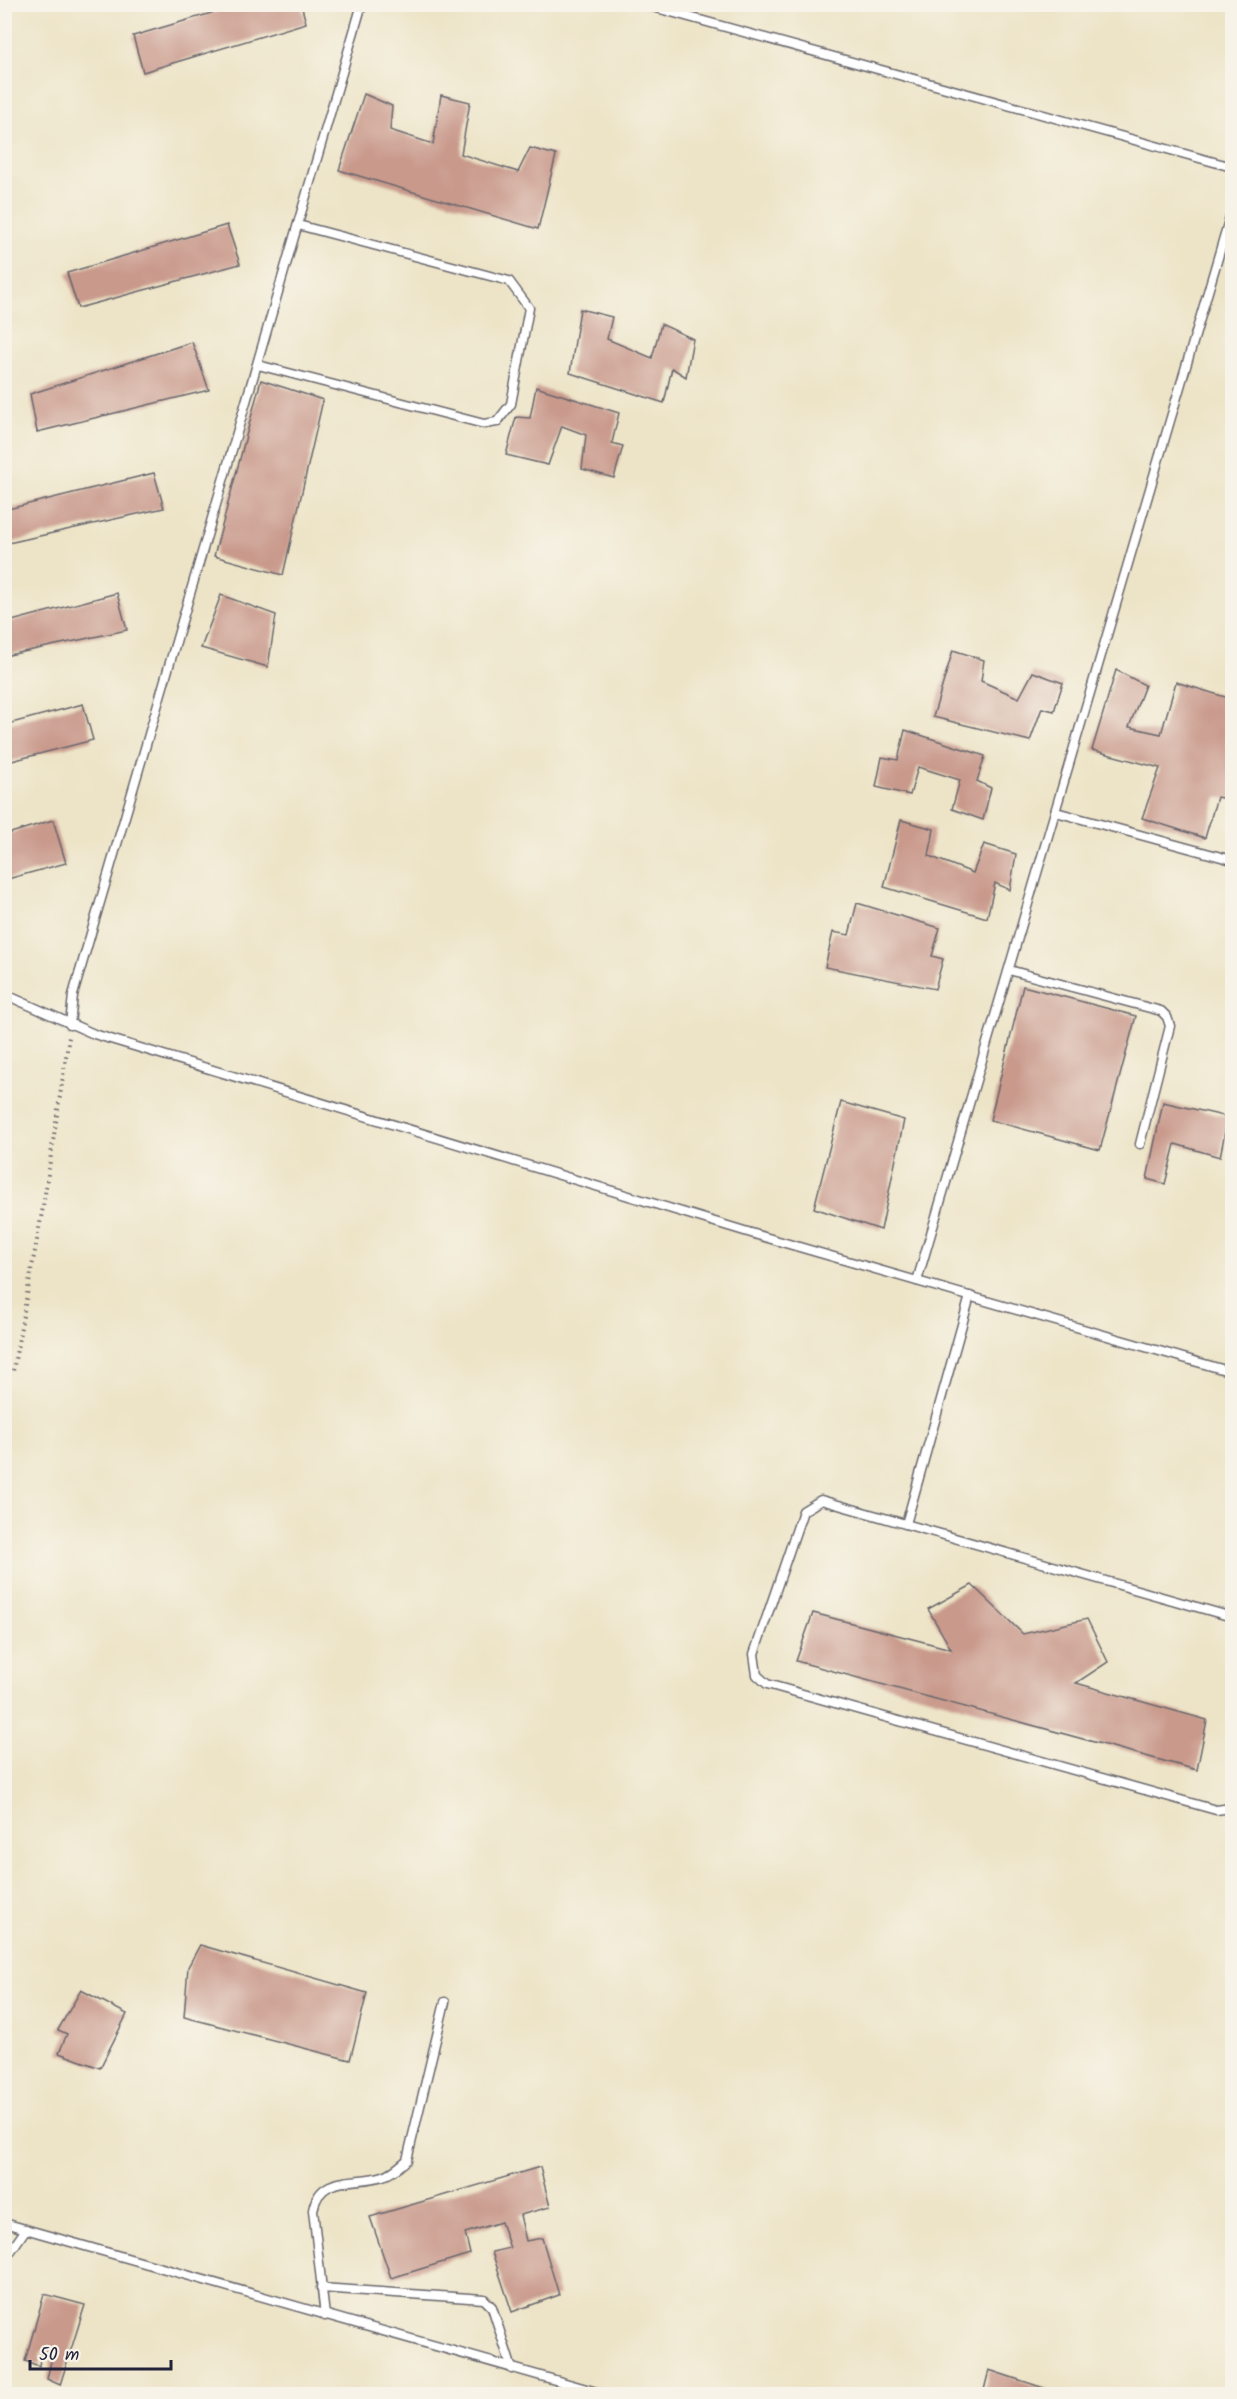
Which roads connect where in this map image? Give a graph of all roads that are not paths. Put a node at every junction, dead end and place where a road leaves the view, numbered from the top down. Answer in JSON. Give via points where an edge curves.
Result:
{"nodes":[{"id":1,"x":8,"y":4,"type":"edge"},
{"id":2,"x":362,"y":4,"type":"edge"},
{"id":3,"x":642,"y":4,"type":"edge"},
{"id":4,"x":4,"y":16,"type":"edge"},
{"id":5,"x":1233,"y":168,"type":"edge"},
{"id":6,"x":1233,"y":210,"type":"edge"},
{"id":7,"x":298,"y":225,"type":"junction"},
{"id":8,"x":258,"y":365,"type":"junction"},
{"id":9,"x":1056,"y":812,"type":"junction"},
{"id":10,"x":1233,"y":860,"type":"edge"},
{"id":11,"x":1009,"y":970,"type":"junction"},
{"id":12,"x":4,"y":994,"type":"edge"},
{"id":13,"x":70,"y":1024,"type":"junction"},
{"id":14,"x":1140,"y":1144,"type":"dead end"},
{"id":15,"x":917,"y":1281,"type":"junction"},
{"id":16,"x":970,"y":1296,"type":"junction"},
{"id":17,"x":1233,"y":1372,"type":"edge"},
{"id":18,"x":906,"y":1524,"type":"junction"},
{"id":19,"x":1233,"y":1617,"type":"edge"},
{"id":20,"x":1233,"y":1808,"type":"edge"},
{"id":21,"x":445,"y":2002,"type":"dead end"},
{"id":22,"x":4,"y":2223,"type":"edge"},
{"id":23,"x":26,"y":2229,"type":"junction"},
{"id":24,"x":4,"y":2261,"type":"edge"},
{"id":25,"x":321,"y":2288,"type":"junction"},
{"id":26,"x":325,"y":2316,"type":"junction"},
{"id":27,"x":512,"y":2369,"type":"junction"},
{"id":28,"x":593,"y":2393,"type":"edge"},
{"id":29,"x":604,"y":2394,"type":"edge"}],
"edges":[{"from":1,"to":4,"type":"lane"},
{"from":2,"to":7,"type":"lane"},
{"from":3,"to":5,"type":"lane"},
{"from":6,"to":9,"type":"lane"},
{"from":7,"to":8,"type":"lane"},
{"from":7,"to":8,"type":"lane","via":[[509,281],[529,308],[511,404],[497,422],[484,424]]},
{"from":8,"to":13,"type":"lane","via":[[73,994]]},
{"from":9,"to":10,"type":"lane"},
{"from":9,"to":11,"type":"lane"},
{"from":11,"to":14,"type":"lane","via":[[1161,1011],[1167,1017],[1170,1026]]},
{"from":11,"to":15,"type":"lane"},
{"from":12,"to":13,"type":"lane"},
{"from":13,"to":15,"type":"lane"},
{"from":15,"to":16,"type":"lane"},
{"from":16,"to":17,"type":"lane"},
{"from":16,"to":18,"type":"lane"},
{"from":18,"to":19,"type":"lane"},
{"from":18,"to":20,"type":"lane","via":[[821,1500],[803,1511],[754,1654],[757,1675],[767,1684],[1216,1810]]},
{"from":21,"to":25,"type":"lane","via":[[407,2160],[383,2176],[337,2183],[315,2197]]},
{"from":22,"to":23,"type":"lane"},
{"from":23,"to":24,"type":"lane"},
{"from":23,"to":26,"type":"lane"},
{"from":25,"to":26,"type":"lane"},
{"from":25,"to":27,"type":"lane","via":[[484,2299],[492,2307]]},
{"from":26,"to":27,"type":"lane"},
{"from":27,"to":28,"type":"lane"},
{"from":28,"to":29,"type":"lane"}]}
